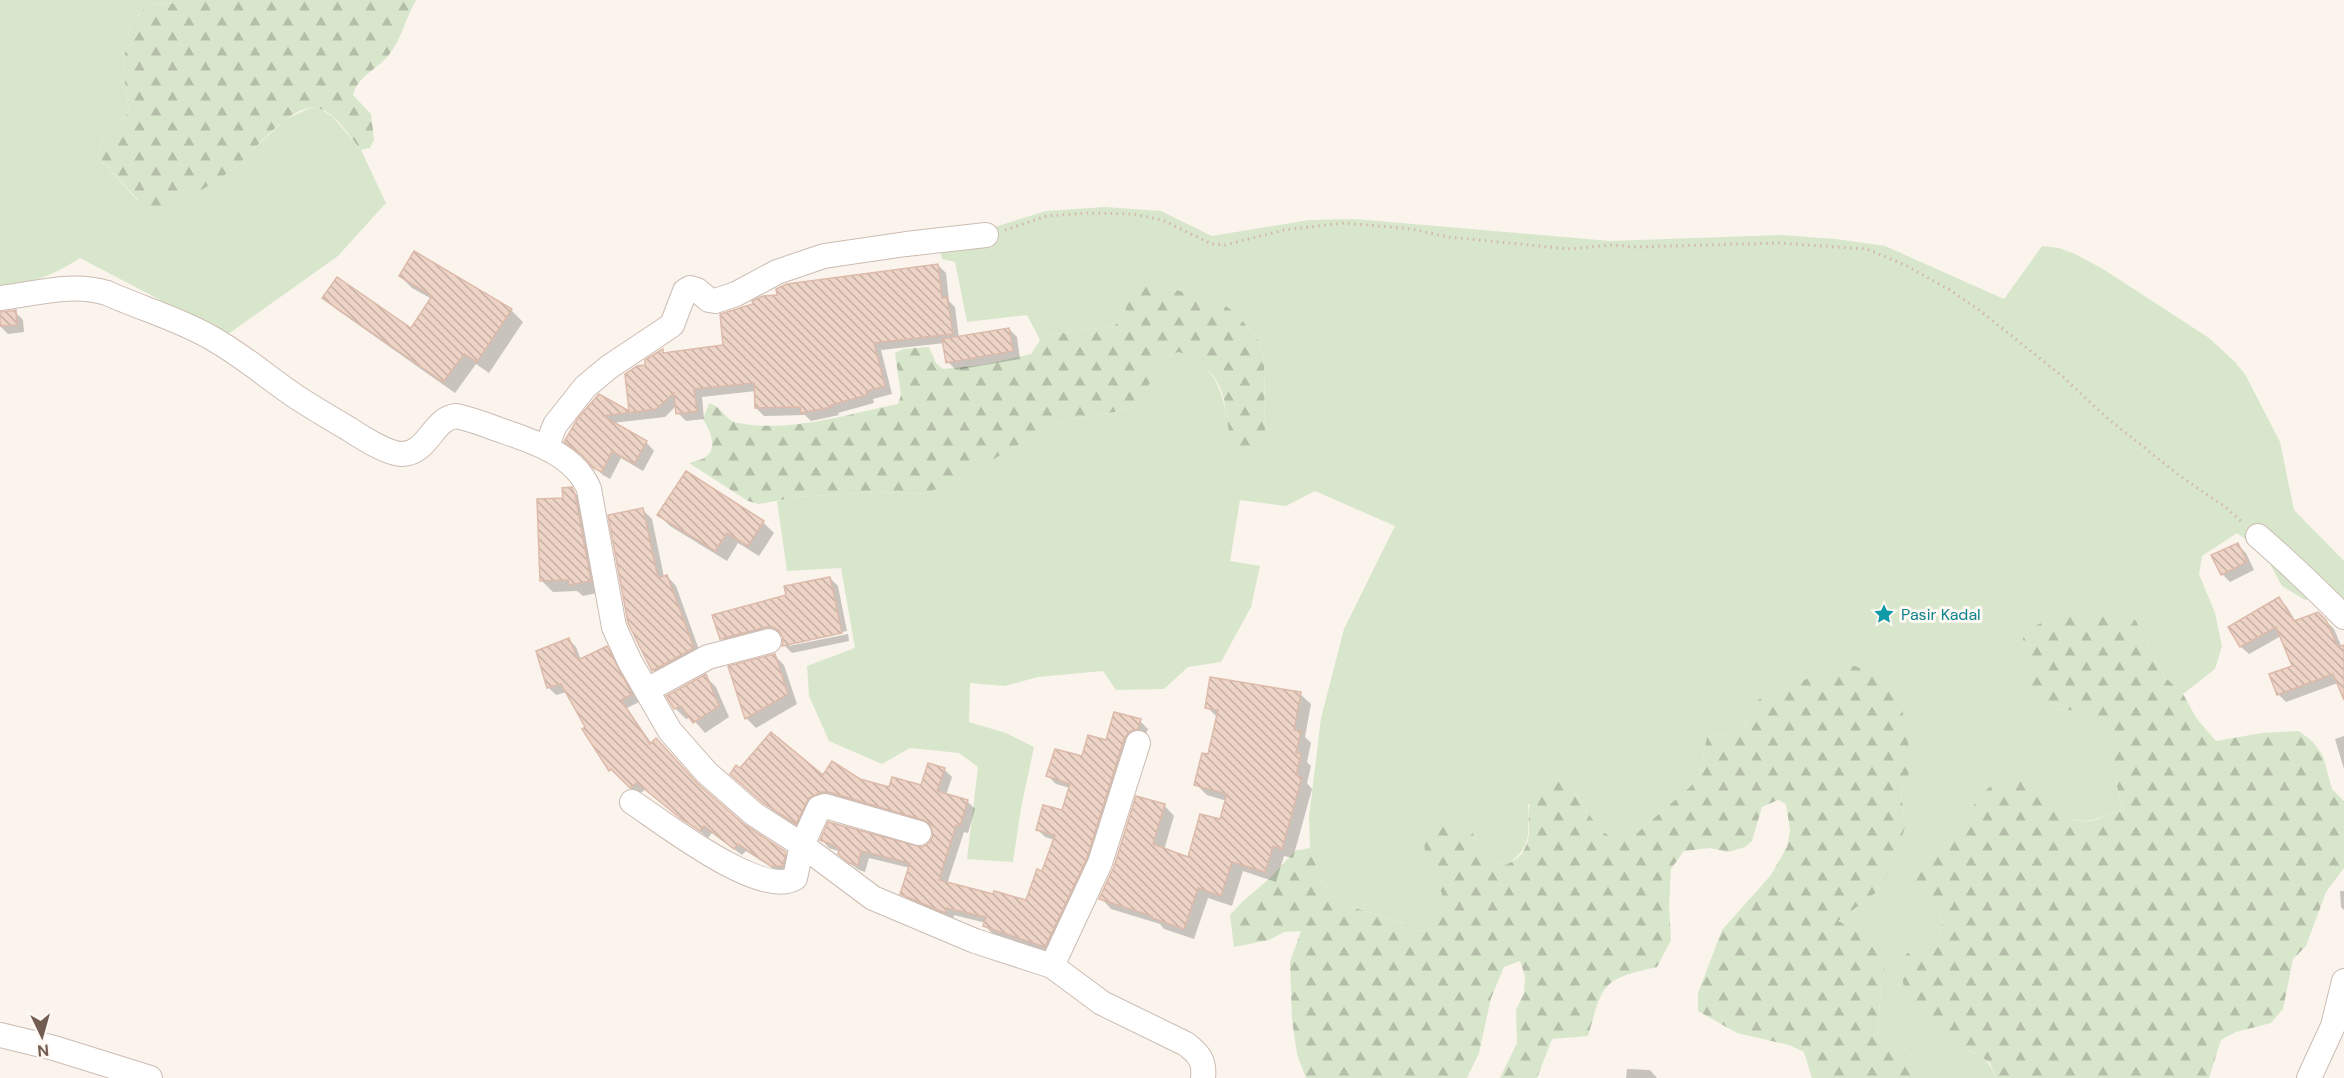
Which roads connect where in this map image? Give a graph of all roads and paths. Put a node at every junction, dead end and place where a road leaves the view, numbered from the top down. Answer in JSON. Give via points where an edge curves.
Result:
{"nodes":[{"id":1,"x":986,"y":235,"type":"joint"},
{"id":2,"x":0,"y":298,"type":"edge"},
{"id":3,"x":546,"y":448,"type":"junction"},
{"id":4,"x":2258,"y":536,"type":"joint"},
{"id":5,"x":2344,"y":617,"type":"edge"},
{"id":6,"x":769,"y":641,"type":"dead end"},
{"id":7,"x":647,"y":690,"type":"junction"},
{"id":8,"x":1138,"y":743,"type":"dead end"},
{"id":9,"x":632,"y":802,"type":"dead end"},
{"id":10,"x":919,"y":833,"type":"dead end"},
{"id":11,"x":802,"y":845,"type":"junction"},
{"id":12,"x":1052,"y":966,"type":"junction"},
{"id":13,"x":2344,"y":981,"type":"edge"},
{"id":14,"x":0,"y":1035,"type":"edge"},
{"id":15,"x":150,"y":1078,"type":"edge"},
{"id":16,"x":1203,"y":1078,"type":"edge"},
{"id":17,"x":2309,"y":1078,"type":"edge"}],
"edges":[{"from":1,"to":3,"type":"street","via":[[824,256],[777,272],[715,301],[690,288],[685,291],[672,325],[585,387],[555,425]]},
{"from":1,"to":4,"type":"path","via":[[1047,216],[1088,213],[1134,214],[1162,220],[1212,244],[1226,245],[1284,230],[1344,223],[1570,249],[1778,243],[1867,249],[1905,265],[1978,310],[2062,376],[2107,418]]},
{"from":2,"to":3,"type":"street","via":[[74,287],[107,293],[207,334],[297,398],[399,454],[422,447],[447,418],[456,416]]},
{"from":3,"to":7,"type":"street","via":[[586,480],[614,627]]},
{"from":4,"to":5,"type":"street"},
{"from":6,"to":7,"type":"street","via":[[708,657]]},
{"from":7,"to":11,"type":"street","via":[[670,731],[707,774],[754,814]]},
{"from":8,"to":12,"type":"street","via":[[1100,863]]},
{"from":9,"to":11,"type":"street","via":[[727,866],[754,876],[785,882],[795,878]]},
{"from":10,"to":11,"type":"street","via":[[825,806],[819,808]]},
{"from":11,"to":12,"type":"street","via":[[873,898],[975,941]]},
{"from":12,"to":16,"type":"street","via":[[1102,1003],[1197,1052],[1202,1060]]},
{"from":13,"to":17,"type":"street","via":[[2333,1026]]},
{"from":14,"to":15,"type":"street"}]}
